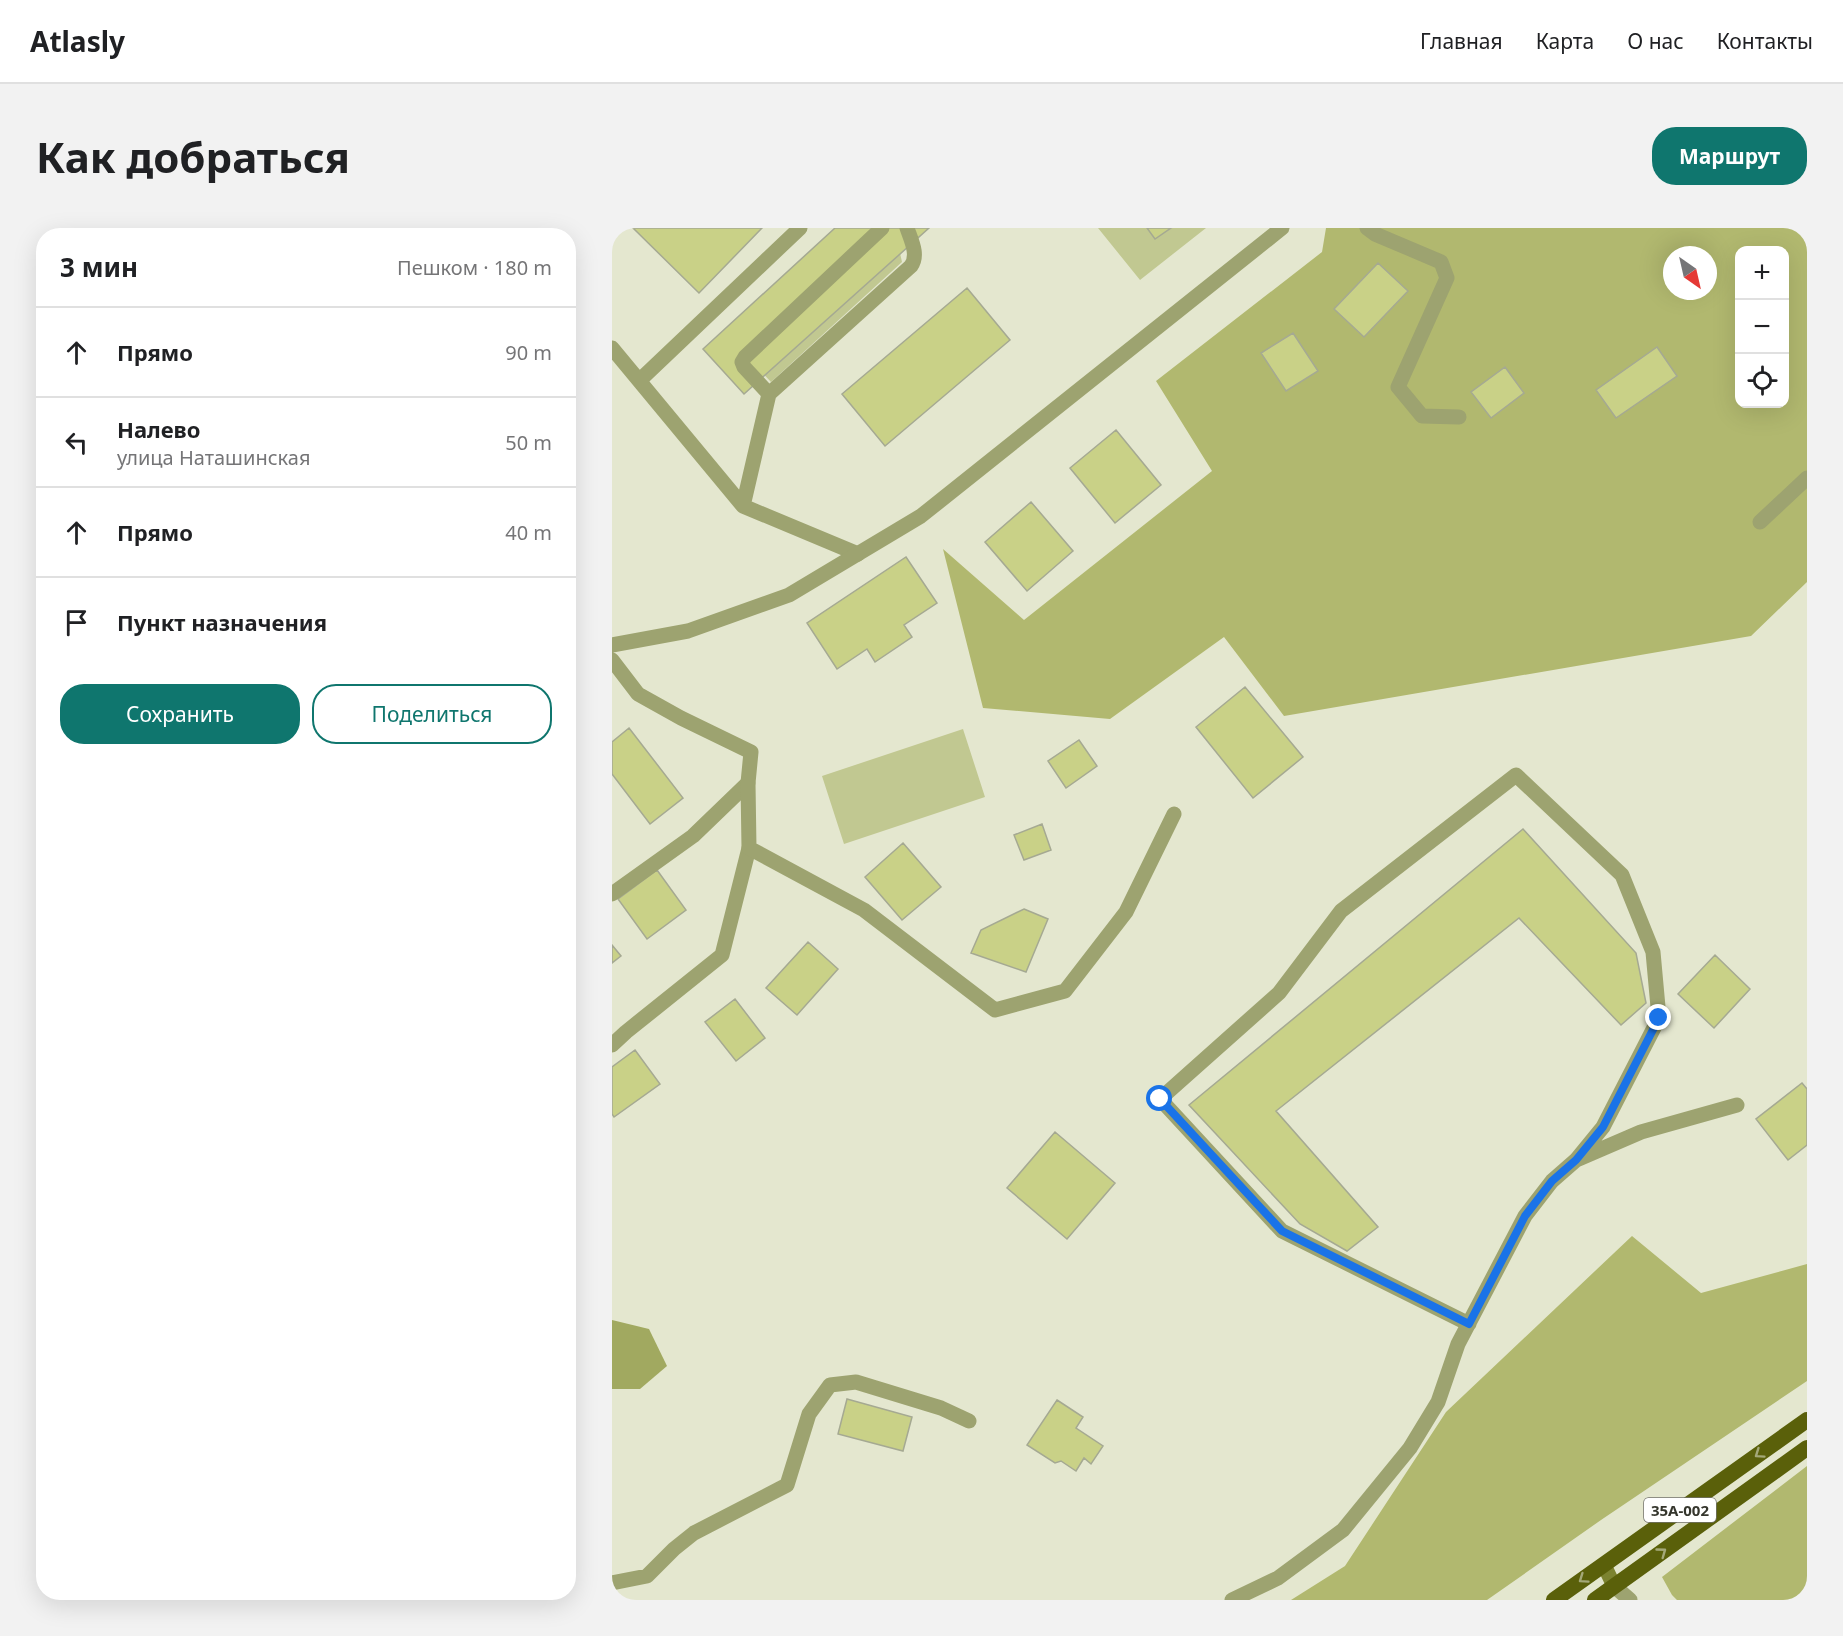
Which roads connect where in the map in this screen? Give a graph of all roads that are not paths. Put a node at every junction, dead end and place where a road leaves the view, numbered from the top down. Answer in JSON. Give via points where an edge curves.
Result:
{"nodes":[{"id":1,"x":800,"y":228,"type":"edge"},
{"id":2,"x":882,"y":228,"type":"edge"},
{"id":3,"x":908,"y":228,"type":"edge"},
{"id":4,"x":1282,"y":228,"type":"edge"},
{"id":5,"x":1367,"y":228,"type":"edge"},
{"id":6,"x":612,"y":348,"type":"edge"},
{"id":7,"x":640,"y":380,"type":"junction"},
{"id":8,"x":768,"y":394,"type":"junction"},
{"id":9,"x":1459,"y":417,"type":"dead end"},
{"id":10,"x":1807,"y":478,"type":"edge"},
{"id":11,"x":743,"y":506,"type":"junction"},
{"id":12,"x":1760,"y":522,"type":"dead end"},
{"id":13,"x":858,"y":554,"type":"junction"},
{"id":14,"x":612,"y":645,"type":"edge"},
{"id":15,"x":612,"y":660,"type":"edge"},
{"id":16,"x":748,"y":783,"type":"junction"},
{"id":17,"x":1174,"y":814,"type":"dead end"},
{"id":18,"x":748,"y":848,"type":"junction"},
{"id":19,"x":612,"y":894,"type":"edge"},
{"id":20,"x":612,"y":1045,"type":"edge"},
{"id":21,"x":1737,"y":1105,"type":"dead end"},
{"id":22,"x":1576,"y":1160,"type":"junction"},
{"id":23,"x":1469,"y":1324,"type":"junction"},
{"id":24,"x":1807,"y":1420,"type":"edge"},
{"id":25,"x":969,"y":1421,"type":"dead end"},
{"id":26,"x":1807,"y":1448,"type":"edge"},
{"id":27,"x":1604,"y":1565,"type":"junction"},
{"id":28,"x":612,"y":1583,"type":"edge"},
{"id":29,"x":1614,"y":1586,"type":"junction"},
{"id":30,"x":1232,"y":1600,"type":"edge"},
{"id":31,"x":1554,"y":1600,"type":"edge"},
{"id":32,"x":1595,"y":1600,"type":"edge"},
{"id":33,"x":1630,"y":1600,"type":"edge"}],
"edges":[{"from":1,"to":7,"type":"street"},
{"from":2,"to":8,"type":"street","via":[[745,357],[744,367]]},
{"from":3,"to":8,"type":"street","via":[[915,261],[911,266]]},
{"from":4,"to":13,"type":"street","via":[[921,516]]},
{"from":5,"to":9,"type":"street","via":[[1441,262],[1447,278],[1398,387],[1422,416]]},
{"from":6,"to":7,"type":"street"},
{"from":7,"to":11,"type":"street"},
{"from":8,"to":11,"type":"street"},
{"from":10,"to":12,"type":"street"},
{"from":11,"to":13,"type":"street"},
{"from":13,"to":14,"type":"street","via":[[789,595],[688,631]]},
{"from":15,"to":16,"type":"street","via":[[638,694],[751,752]]},
{"from":16,"to":18,"type":"street"},
{"from":16,"to":19,"type":"street","via":[[693,836]]},
{"from":17,"to":18,"type":"street","via":[[1126,912],[1065,991],[995,1010],[864,910]]},
{"from":18,"to":20,"type":"street","via":[[722,955]]},
{"from":21,"to":22,"type":"street","via":[[1641,1132]]},
{"from":22,"to":23,"type":"street","via":[[1552,1181],[1525,1216]]},
{"from":22,"to":23,"type":"street","via":[[1603,1127],[1659,1018],[1653,952],[1622,875],[1516,775],[1341,911],[1279,993],[1160,1099],[1282,1231]]},
{"from":23,"to":30,"type":"street","via":[[1438,1402],[1410,1448],[1343,1530],[1278,1578]]},
{"from":24,"to":27,"type":"highway","number":"35А-002","one_way":true},
{"from":25,"to":28,"type":"street","via":[[941,1408],[856,1382],[830,1384],[809,1414],[787,1485],[694,1533],[646,1576]]},
{"from":29,"to":26,"type":"highway","number":"35А-002","one_way":true},
{"from":27,"to":29,"type":"main road"},
{"from":27,"to":31,"type":"highway","number":"35А-002","one_way":true},
{"from":29,"to":32,"type":"highway","number":"35А-002"},
{"from":29,"to":33,"type":"street"}]}
